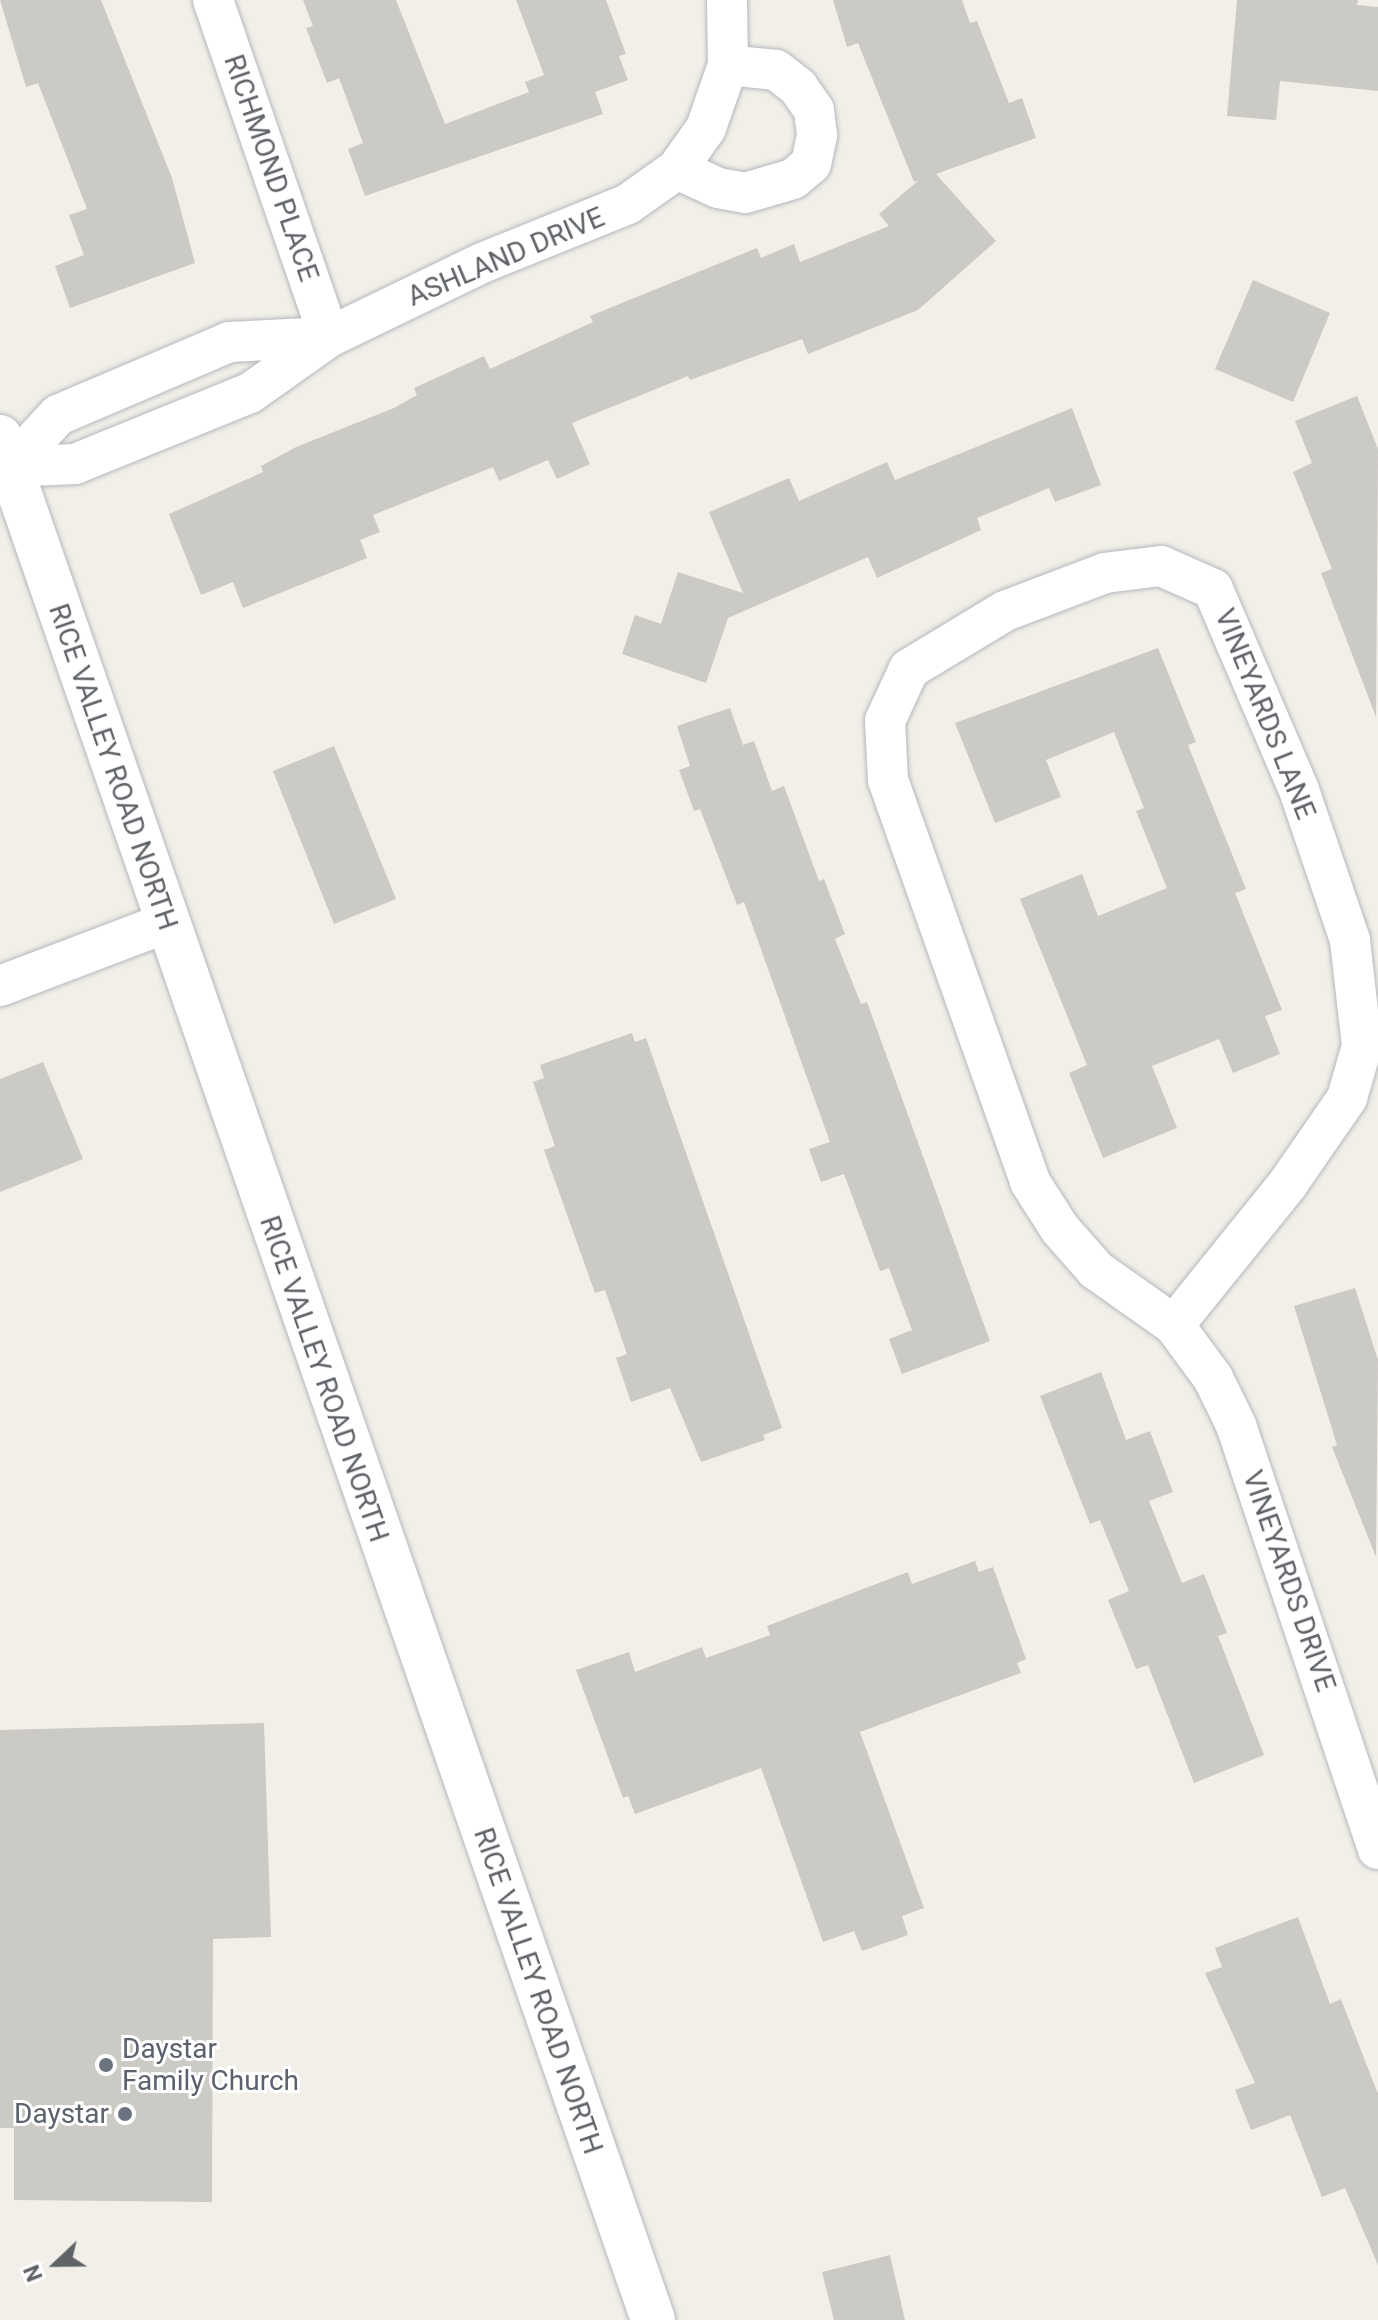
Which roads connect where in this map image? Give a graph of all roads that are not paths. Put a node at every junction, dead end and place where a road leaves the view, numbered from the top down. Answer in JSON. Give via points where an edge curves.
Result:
{"nodes":[{"id":1,"x":213,"y":0,"type":"edge"},
{"id":2,"x":727,"y":0,"type":"edge"},
{"id":3,"x":728,"y":65,"type":"junction"},
{"id":4,"x":677,"y":169,"type":"junction"},
{"id":5,"x":329,"y":337,"type":"junction"},
{"id":6,"x":5,"y":452,"type":"edge"},
{"id":7,"x":166,"y":923,"type":"junction"},
{"id":8,"x":0,"y":986,"type":"edge"},
{"id":9,"x":1174,"y":1325,"type":"junction"},
{"id":10,"x":1378,"y":1849,"type":"edge"},
{"id":11,"x":653,"y":2320,"type":"edge"}],
"edges":[{"from":1,"to":5,"type":"street","name":"RICHMOND PLACE"},
{"from":2,"to":3,"type":"street","name":"ASHLAND DRIVE"},
{"from":3,"to":4,"type":"street","name":"ASHLAND DRIVE","via":[[706,128]]},
{"from":3,"to":4,"type":"street","via":[[776,70],[798,87],[814,110],[817,135],[811,164],[781,185],[745,193],[718,188]]},
{"from":4,"to":5,"type":"street","name":"ASHLAND DRIVE","via":[[617,209],[482,263]]},
{"from":5,"to":6,"type":"street","name":"ASHLAND DRIVE","via":[[229,342],[58,415]]},
{"from":5,"to":6,"type":"street","name":"ASHLAND DRIVE","via":[[250,393],[75,464]]},
{"from":6,"to":7,"type":"street","name":"RICE VALLEY ROAD NORTH"},
{"from":7,"to":8,"type":"street"},
{"from":7,"to":11,"type":"street","name":"RICE VALLEY ROAD NORTH"},
{"from":9,"to":9,"type":"street","name":"VINEYARDS LANE","via":[[1096,1270],[1060,1229],[1030,1182],[888,780],[885,721],[909,669],[1005,611],[1105,573],[1161,566],[1213,589],[1299,790],[1350,940],[1362,1046],[1347,1098],[1287,1185]]},
{"from":9,"to":10,"type":"street","name":"VINEYARDS DRIVE","via":[[1213,1378],[1236,1425]]}]}
